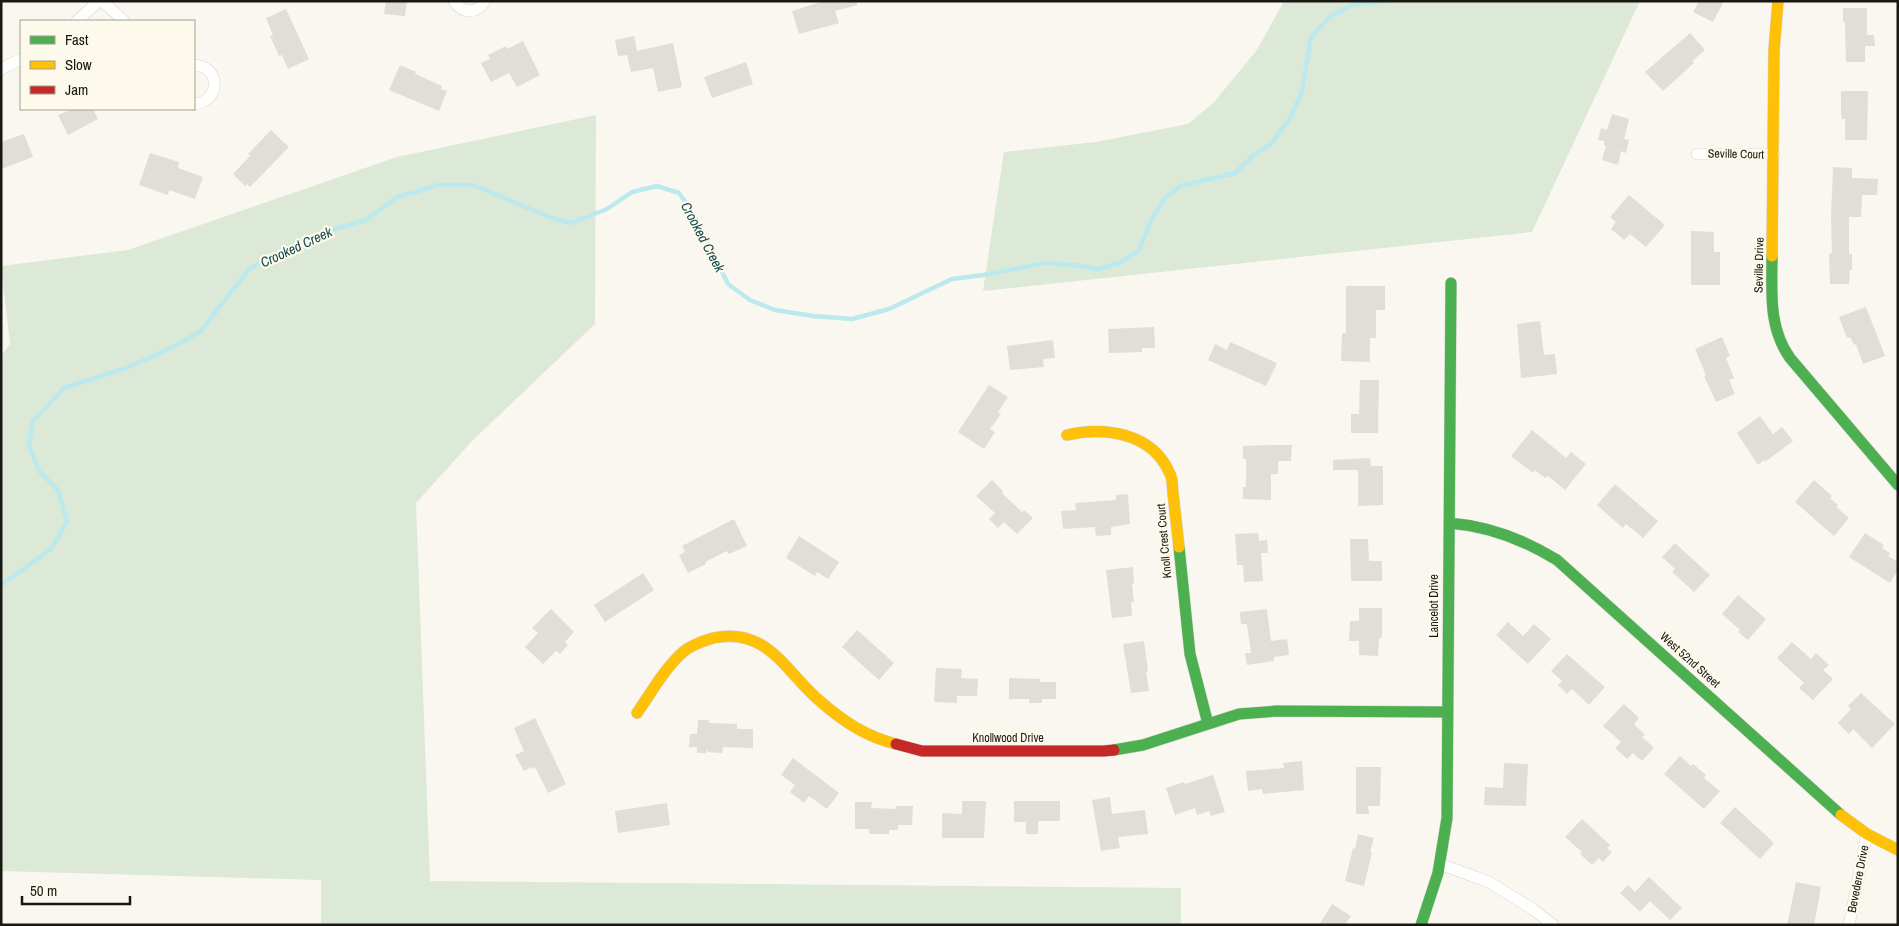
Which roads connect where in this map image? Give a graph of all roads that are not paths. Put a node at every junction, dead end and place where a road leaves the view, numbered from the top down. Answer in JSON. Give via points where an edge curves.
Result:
{"nodes":[{"id":1,"x":100,"y":1,"type":"edge"},
{"id":2,"x":454,"y":1,"type":"edge"},
{"id":3,"x":485,"y":1,"type":"edge"},
{"id":4,"x":1778,"y":1,"type":"edge"},
{"id":5,"x":78,"y":20,"type":"edge"},
{"id":6,"x":123,"y":20,"type":"edge"},
{"id":7,"x":20,"y":60,"type":"edge"},
{"id":8,"x":195,"y":65,"type":"edge"},
{"id":9,"x":1,"y":69,"type":"edge"},
{"id":10,"x":195,"y":104,"type":"edge"},
{"id":11,"x":1697,"y":154,"type":"dead end"},
{"id":12,"x":1774,"y":154,"type":"junction"},
{"id":13,"x":1451,"y":283,"type":"dead end"},
{"id":14,"x":1067,"y":435,"type":"dead end"},
{"id":15,"x":1898,"y":485,"type":"edge"},
{"id":16,"x":1449,"y":523,"type":"junction"},
{"id":17,"x":1448,"y":712,"type":"junction"},
{"id":18,"x":637,"y":713,"type":"dead end"},
{"id":19,"x":1208,"y":724,"type":"junction"},
{"id":20,"x":1867,"y":834,"type":"junction"},
{"id":21,"x":1898,"y":850,"type":"edge"},
{"id":22,"x":1440,"y":864,"type":"junction"},
{"id":23,"x":1421,"y":925,"type":"edge"},
{"id":24,"x":1553,"y":925,"type":"edge"},
{"id":25,"x":1849,"y":925,"type":"edge"}],
"edges":[{"from":1,"to":5,"type":"street"},
{"from":1,"to":6,"type":"street"},
{"from":2,"to":3,"type":"street","via":[[468,11],[480,8]]},
{"from":4,"to":12,"type":"street","name":"Seville Drive","via":[[1774,43]]},
{"from":7,"to":9,"type":"street"},
{"from":8,"to":10,"type":"street","via":[[207,69],[214,83],[208,99]]},
{"from":11,"to":12,"type":"street","name":"Seville Court"},
{"from":12,"to":15,"type":"street","name":"Seville Drive","via":[[1772,303],[1778,340]]},
{"from":13,"to":16,"type":"street","name":"Lancelot Drive"},
{"from":14,"to":19,"type":"street","name":"Knoll Crest Court","via":[[1080,430],[1099,429],[1131,436],[1154,452],[1170,475],[1190,654]]},
{"from":16,"to":17,"type":"street","name":"Lancelot Drive"},
{"from":16,"to":20,"type":"street","name":"West 52nd Street","via":[[1496,530],[1534,545],[1557,560],[1841,815]]},
{"from":17,"to":19,"type":"street","name":"Knollwood Drive","via":[[1278,711],[1239,714]]},
{"from":17,"to":22,"type":"street","name":"Lancelot Drive","via":[[1447,818]]},
{"from":18,"to":19,"type":"street","name":"Knollwood Drive","via":[[684,651],[701,641],[727,635],[746,638],[770,649],[820,701],[852,726],[876,739],[922,751],[1104,752],[1142,745]]},
{"from":20,"to":21,"type":"street","name":"West 52nd Street"},
{"from":20,"to":25,"type":"street","name":"Bevedere Drive"},
{"from":22,"to":23,"type":"street","name":"Lancelot Drive"},
{"from":22,"to":24,"type":"street","via":[[1489,882]]}]}
